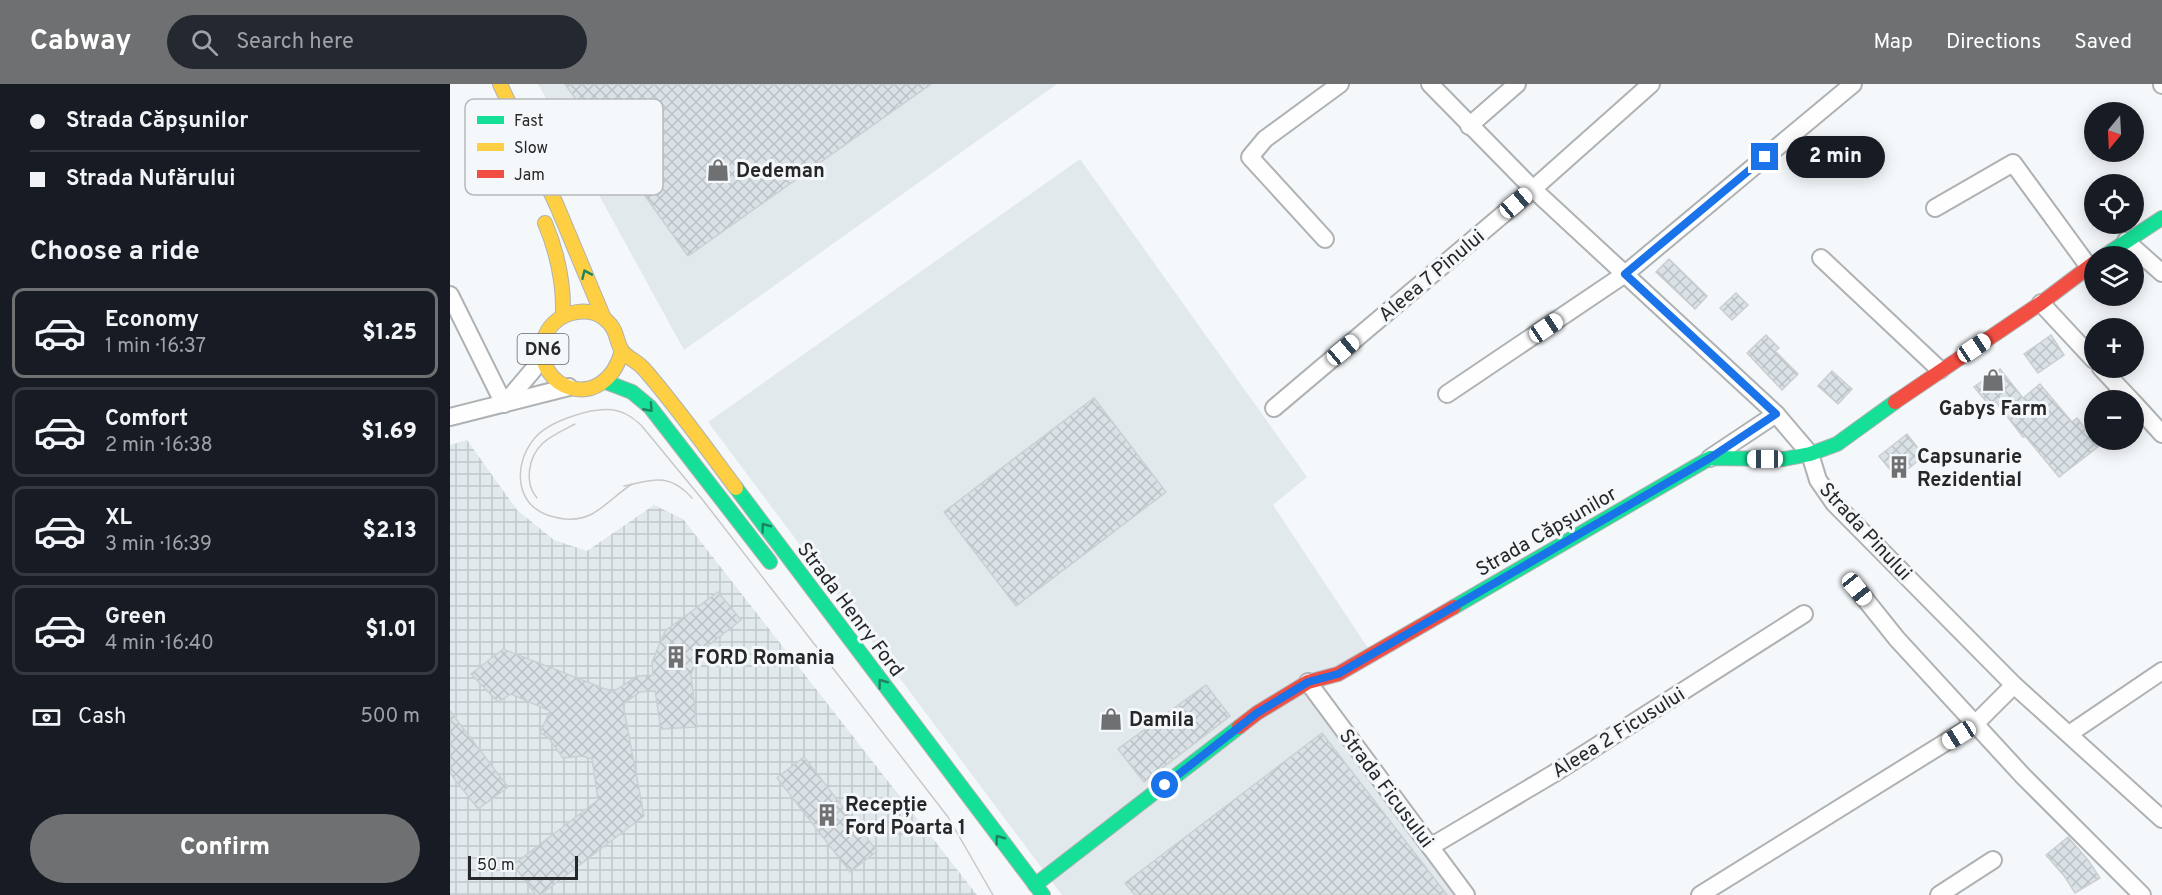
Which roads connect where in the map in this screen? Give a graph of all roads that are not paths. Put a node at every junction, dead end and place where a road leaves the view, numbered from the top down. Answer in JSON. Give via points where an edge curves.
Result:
{"nodes":[{"id":1,"x":500,"y":84,"type":"edge"},
{"id":2,"x":1340,"y":84,"type":"edge"},
{"id":3,"x":1430,"y":84,"type":"edge"},
{"id":4,"x":1517,"y":84,"type":"edge"},
{"id":5,"x":1651,"y":84,"type":"edge"},
{"id":6,"x":1852,"y":84,"type":"edge"},
{"id":7,"x":507,"y":99,"type":"edge"},
{"id":8,"x":1469,"y":126,"type":"junction"},
{"id":9,"x":1533,"y":189,"type":"junction"},
{"id":10,"x":551,"y":195,"type":"edge"},
{"id":11,"x":538,"y":207,"type":"dead end"},
{"id":12,"x":1935,"y":208,"type":"dead end"},
{"id":13,"x":2162,"y":218,"type":"edge"},
{"id":14,"x":1325,"y":239,"type":"dead end"},
{"id":15,"x":2126,"y":241,"type":"junction"},
{"id":16,"x":2119,"y":246,"type":"edge"},
{"id":17,"x":2084,"y":255,"type":"edge"},
{"id":18,"x":1821,"y":258,"type":"dead end"},
{"id":19,"x":2084,"y":271,"type":"edge"},
{"id":20,"x":2162,"y":273,"type":"edge"},
{"id":21,"x":1625,"y":274,"type":"junction"},
{"id":22,"x":450,"y":295,"type":"edge"},
{"id":23,"x":2041,"y":303,"type":"junction"},
{"id":24,"x":563,"y":316,"type":"junction"},
{"id":25,"x":603,"y":316,"type":"junction"},
{"id":26,"x":2084,"y":349,"type":"edge"},
{"id":27,"x":622,"y":351,"type":"junction"},
{"id":28,"x":543,"y":354,"type":"junction"},
{"id":29,"x":1940,"y":370,"type":"junction"},
{"id":30,"x":2110,"y":378,"type":"edge"},
{"id":31,"x":606,"y":382,"type":"junction"},
{"id":32,"x":569,"y":387,"type":"junction"},
{"id":33,"x":2122,"y":390,"type":"edge"},
{"id":34,"x":1447,"y":394,"type":"dead end"},
{"id":35,"x":504,"y":404,"type":"junction"},
{"id":36,"x":1274,"y":408,"type":"dead end"},
{"id":37,"x":1776,"y":414,"type":"junction"},
{"id":38,"x":2144,"y":414,"type":"edge"},
{"id":39,"x":450,"y":417,"type":"edge"},
{"id":40,"x":2162,"y":434,"type":"edge"},
{"id":41,"x":1810,"y":454,"type":"junction"},
{"id":42,"x":1710,"y":458,"type":"junction"},
{"id":43,"x":781,"y":576,"type":"dead end"},
{"id":44,"x":1857,"y":589,"type":"dead end"},
{"id":45,"x":1804,"y":614,"type":"dead end"},
{"id":46,"x":2162,"y":671,"type":"edge"},
{"id":47,"x":1308,"y":682,"type":"junction"},
{"id":48,"x":2014,"y":685,"type":"junction"},
{"id":49,"x":1975,"y":724,"type":"junction"},
{"id":50,"x":2069,"y":734,"type":"junction"},
{"id":51,"x":2162,"y":819,"type":"edge"},
{"id":52,"x":1430,"y":847,"type":"junction"},
{"id":53,"x":1993,"y":860,"type":"dead end"},
{"id":54,"x":1039,"y":890,"type":"edge"},
{"id":55,"x":1466,"y":895,"type":"edge"},
{"id":56,"x":1700,"y":895,"type":"edge"},
{"id":57,"x":1940,"y":895,"type":"edge"},
{"id":58,"x":2142,"y":895,"type":"edge"}],
"edges":[{"from":7,"to":1,"type":"main road","name":"Strada Henry Ford","one_way":true},
{"from":2,"to":14,"type":"street","via":[[1265,140],[1250,157]]},
{"from":3,"to":8,"type":"street","name":"Strada Pinului"},
{"from":4,"to":8,"type":"street"},
{"from":5,"to":9,"type":"street","name":"Aleea 7 Pinului"},
{"from":6,"to":21,"type":"street"},
{"from":8,"to":9,"type":"street","name":"Strada Pinului"},
{"from":9,"to":21,"type":"street","name":"Strada Pinului"},
{"from":9,"to":36,"type":"street","name":"Aleea 7 Pinului"},
{"from":25,"to":10,"type":"main road","name":"Strada Henry Ford","one_way":true},
{"from":11,"to":24,"type":"main road","number":"DN6","via":[[559,257]]},
{"from":12,"to":17,"type":"street","via":[[2013,163]]},
{"from":13,"to":15,"type":"main road"},
{"from":15,"to":16,"type":"main road"},
{"from":15,"to":20,"type":"street"},
{"from":18,"to":29,"type":"street"},
{"from":19,"to":23,"type":"main road"},
{"from":21,"to":34,"type":"street"},
{"from":21,"to":37,"type":"street","name":"Strada Pinului"},
{"from":22,"to":35,"type":"street"},
{"from":23,"to":26,"type":"street"},
{"from":23,"to":29,"type":"main road"},
{"from":24,"to":25,"type":"main road","number":"DN6","via":[[583,310]]},
{"from":24,"to":28,"type":"main road","number":"DN6","via":[[547,332]]},
{"from":25,"to":27,"type":"main road","name":"Strada Henry Ford","via":[[617,331]]},
{"from":27,"to":31,"type":"main road","via":[[615,374]]},
{"from":54,"to":27,"type":"main road","name":"Strada Henry Ford","one_way":true,"via":[[686,421],[642,367]]},
{"from":28,"to":32,"type":"main road","number":"DN6","via":[[553,376]]},
{"from":28,"to":35,"type":"street"},
{"from":29,"to":41,"type":"main road","via":[[1837,444]]},
{"from":30,"to":33,"type":"street"},
{"from":31,"to":32,"type":"main road","number":"DN6","via":[[588,389]]},
{"from":31,"to":43,"type":"main road","name":"Strada Henry Ford","one_way":true,"via":[[632,392],[650,407]]},
{"from":32,"to":35,"type":"street"},
{"from":35,"to":39,"type":"street"},
{"from":37,"to":41,"type":"street","name":"Strada Pinului"},
{"from":37,"to":42,"type":"street"},
{"from":38,"to":40,"type":"street"},
{"from":41,"to":42,"type":"main road","via":[[1784,459]]},
{"from":41,"to":48,"type":"street","name":"Strada Pinului","via":[[1818,480],[1834,503]]},
{"from":42,"to":47,"type":"main road","name":"Strada Căpșunilor","via":[[1338,674]]},
{"from":44,"to":49,"type":"street"},
{"from":45,"to":52,"type":"street","name":"Aleea 2 Ficusului","via":[[1553,774]]},
{"from":46,"to":50,"type":"street"},
{"from":47,"to":52,"type":"street","name":"Strada Ficusului"},
{"from":47,"to":54,"type":"main road","name":"Strada Căpșunilor","via":[[1257,713]]},
{"from":48,"to":49,"type":"street"},
{"from":48,"to":50,"type":"street","name":"Strada Pinului"},
{"from":49,"to":56,"type":"street"},
{"from":49,"to":58,"type":"street"},
{"from":50,"to":51,"type":"street","name":"Strada Pinului"},
{"from":52,"to":55,"type":"street","name":"Strada Ficusului"},
{"from":53,"to":57,"type":"street"}]}
